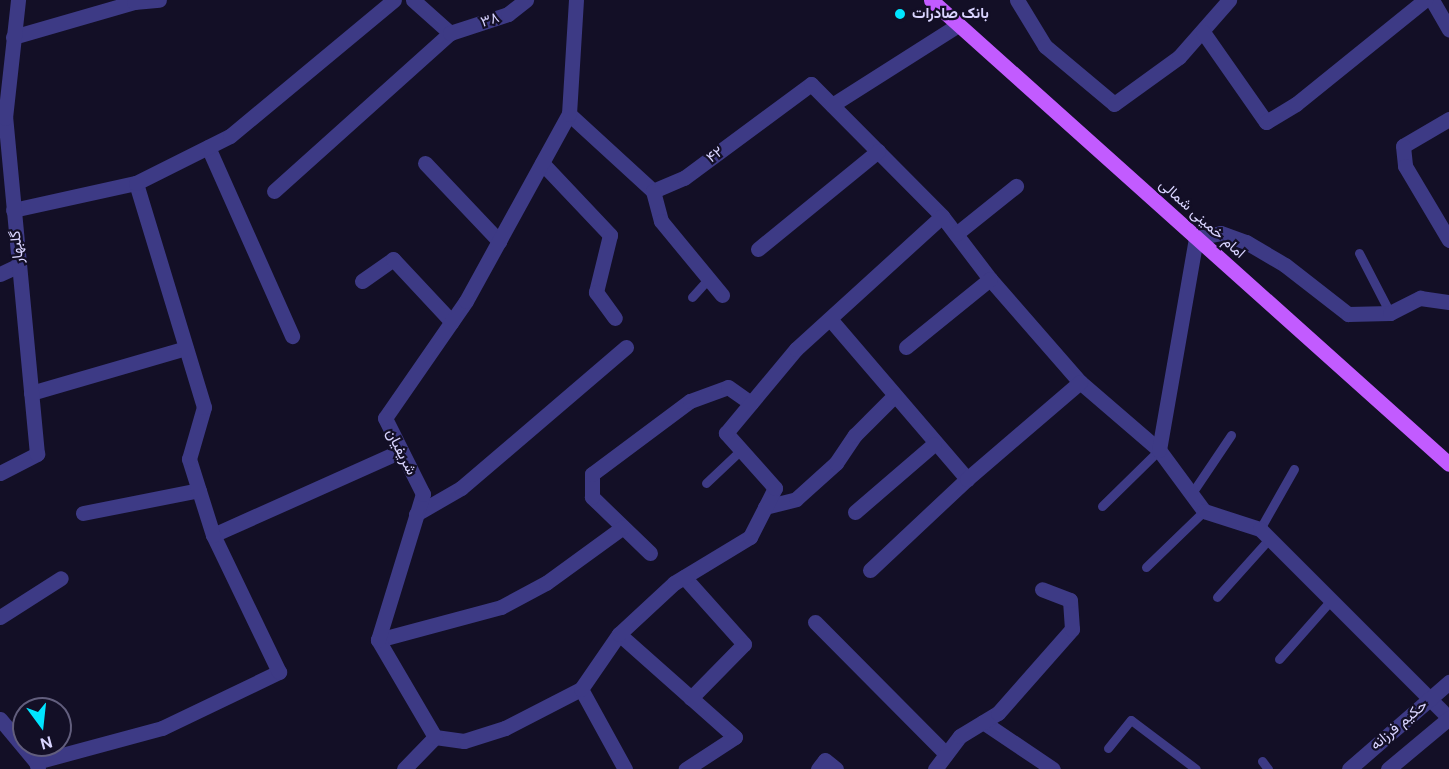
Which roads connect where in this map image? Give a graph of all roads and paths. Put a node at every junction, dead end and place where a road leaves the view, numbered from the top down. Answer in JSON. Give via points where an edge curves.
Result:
{"nodes":[{"id":1,"x":18,"y":0,"type":"edge"},
{"id":2,"x":159,"y":0,"type":"edge"},
{"id":3,"x":394,"y":0,"type":"edge"},
{"id":4,"x":413,"y":0,"type":"edge"},
{"id":5,"x":526,"y":0,"type":"edge"},
{"id":6,"x":576,"y":0,"type":"edge"},
{"id":7,"x":932,"y":0,"type":"edge"},
{"id":8,"x":1017,"y":0,"type":"edge"},
{"id":9,"x":1229,"y":0,"type":"edge"},
{"id":10,"x":1425,"y":0,"type":"edge"},
{"id":11,"x":1432,"y":0,"type":"edge"},
{"id":12,"x":958,"y":25,"type":"junction"},
{"id":13,"x":1449,"y":30,"type":"edge"},
{"id":14,"x":1203,"y":32,"type":"junction"},
{"id":15,"x":450,"y":33,"type":"junction"},
{"id":16,"x":14,"y":37,"type":"junction"},
{"id":17,"x":832,"y":105,"type":"junction"},
{"id":18,"x":569,"y":114,"type":"junction"},
{"id":19,"x":2,"y":119,"type":"edge"},
{"id":20,"x":1449,"y":119,"type":"edge"},
{"id":21,"x":208,"y":147,"type":"junction"},
{"id":22,"x":878,"y":151,"type":"junction"},
{"id":23,"x":425,"y":163,"type":"dead end"},
{"id":24,"x":542,"y":163,"type":"junction"},
{"id":25,"x":136,"y":183,"type":"junction"},
{"id":26,"x":1016,"y":186,"type":"dead end"},
{"id":27,"x":274,"y":190,"type":"dead end"},
{"id":28,"x":653,"y":191,"type":"junction"},
{"id":29,"x":13,"y":210,"type":"junction"},
{"id":30,"x":942,"y":216,"type":"junction"},
{"id":31,"x":956,"y":234,"type":"junction"},
{"id":32,"x":1196,"y":238,"type":"junction"},
{"id":33,"x":1449,"y":240,"type":"edge"},
{"id":34,"x":500,"y":241,"type":"junction"},
{"id":35,"x":758,"y":249,"type":"dead end"},
{"id":36,"x":1359,"y":253,"type":"dead end"},
{"id":37,"x":19,"y":265,"type":"junction"},
{"id":38,"x":0,"y":274,"type":"edge"},
{"id":39,"x":708,"y":279,"type":"junction"},
{"id":40,"x":990,"y":279,"type":"junction"},
{"id":41,"x":362,"y":282,"type":"dead end"},
{"id":42,"x":722,"y":295,"type":"dead end"},
{"id":43,"x":692,"y":297,"type":"dead end"},
{"id":44,"x":1448,"y":298,"type":"edge"},
{"id":45,"x":1390,"y":314,"type":"junction"},
{"id":46,"x":615,"y":318,"type":"dead end"},
{"id":47,"x":830,"y":319,"type":"junction"},
{"id":48,"x":452,"y":322,"type":"junction"},
{"id":49,"x":292,"y":336,"type":"dead end"},
{"id":50,"x":626,"y":347,"type":"dead end"},
{"id":51,"x":906,"y":347,"type":"dead end"},
{"id":52,"x":186,"y":348,"type":"junction"},
{"id":53,"x":1080,"y":382,"type":"junction"},
{"id":54,"x":31,"y":393,"type":"junction"},
{"id":55,"x":894,"y":396,"type":"junction"},
{"id":56,"x":751,"y":404,"type":"junction"},
{"id":57,"x":1231,"y":435,"type":"dead end"},
{"id":58,"x":934,"y":444,"type":"junction"},
{"id":59,"x":741,"y":450,"type":"junction"},
{"id":60,"x":1159,"y":450,"type":"junction"},
{"id":61,"x":401,"y":451,"type":"junction"},
{"id":62,"x":1449,"y":464,"type":"edge"},
{"id":63,"x":1294,"y":469,"type":"dead end"},
{"id":64,"x":0,"y":473,"type":"edge"},
{"id":65,"x":967,"y":479,"type":"junction"},
{"id":66,"x":706,"y":483,"type":"dead end"},
{"id":67,"x":199,"y":490,"type":"junction"},
{"id":68,"x":1191,"y":493,"type":"junction"},
{"id":69,"x":1102,"y":506,"type":"dead end"},
{"id":70,"x":765,"y":507,"type":"junction"},
{"id":71,"x":1204,"y":511,"type":"junction"},
{"id":72,"x":855,"y":512,"type":"dead end"},
{"id":73,"x":83,"y":513,"type":"dead end"},
{"id":74,"x":416,"y":514,"type":"junction"},
{"id":75,"x":623,"y":526,"type":"junction"},
{"id":76,"x":1265,"y":534,"type":"junction"},
{"id":77,"x":213,"y":535,"type":"junction"},
{"id":78,"x":650,"y":553,"type":"dead end"},
{"id":79,"x":1146,"y":567,"type":"dead end"},
{"id":80,"x":870,"y":570,"type":"dead end"},
{"id":81,"x":684,"y":577,"type":"junction"},
{"id":82,"x":61,"y":578,"type":"dead end"},
{"id":83,"x":1042,"y":589,"type":"dead end"},
{"id":84,"x":1217,"y":597,"type":"dead end"},
{"id":85,"x":1332,"y":599,"type":"junction"},
{"id":86,"x":0,"y":617,"type":"edge"},
{"id":87,"x":815,"y":622,"type":"dead end"},
{"id":88,"x":620,"y":634,"type":"junction"},
{"id":89,"x":378,"y":640,"type":"junction"},
{"id":90,"x":1279,"y":659,"type":"dead end"},
{"id":91,"x":1449,"y":682,"type":"edge"},
{"id":92,"x":581,"y":689,"type":"junction"},
{"id":93,"x":691,"y":698,"type":"junction"},
{"id":94,"x":1429,"y":700,"type":"junction"},
{"id":95,"x":1449,"y":718,"type":"edge"},
{"id":96,"x":0,"y":719,"type":"edge"},
{"id":97,"x":983,"y":722,"type":"junction"},
{"id":98,"x":435,"y":737,"type":"junction"},
{"id":99,"x":1108,"y":748,"type":"dead end"},
{"id":100,"x":946,"y":754,"type":"junction"},
{"id":101,"x":1262,"y":761,"type":"dead end"},
{"id":102,"x":37,"y":765,"type":"edge"},
{"id":103,"x":1390,"y":768,"type":"edge"},
{"id":104,"x":404,"y":769,"type":"edge"},
{"id":105,"x":625,"y":769,"type":"edge"},
{"id":106,"x":686,"y":769,"type":"edge"},
{"id":107,"x":818,"y":769,"type":"edge"},
{"id":108,"x":836,"y":769,"type":"edge"},
{"id":109,"x":934,"y":769,"type":"edge"},
{"id":110,"x":1053,"y":769,"type":"edge"},
{"id":111,"x":1196,"y":769,"type":"edge"},
{"id":112,"x":1269,"y":769,"type":"edge"},
{"id":113,"x":1349,"y":769,"type":"edge"}],
"edges":[{"from":1,"to":16,"type":"street","name":"گلبهار"},
{"from":2,"to":16,"type":"street","via":[[134,2]]},
{"from":3,"to":21,"type":"street","via":[[230,136]]},
{"from":4,"to":15,"type":"street"},
{"from":5,"to":15,"type":"street","name":"۳۸","via":[[508,14]]},
{"from":6,"to":18,"type":"street"},
{"from":7,"to":12,"type":"main road","name":"امام خمینی شمالی"},
{"from":8,"to":14,"type":"street","via":[[1045,46],[1114,104],[1148,83]]},
{"from":9,"to":14,"type":"street"},
{"from":10,"to":14,"type":"street","via":[[1296,104],[1266,122]]},
{"from":11,"to":13,"type":"street"},
{"from":12,"to":17,"type":"street"},
{"from":12,"to":32,"type":"main road","name":"امام خمینی شمالی"},
{"from":15,"to":27,"type":"street"},
{"from":16,"to":19,"type":"street","name":"گلبهار"},
{"from":17,"to":22,"type":"street"},
{"from":17,"to":28,"type":"street","name":"۴۲","via":[[811,84],[684,178]]},
{"from":18,"to":24,"type":"street","name":"شریفیان"},
{"from":18,"to":28,"type":"street"},
{"from":19,"to":29,"type":"street","name":"گلبهار"},
{"from":20,"to":33,"type":"street","via":[[1402,146],[1405,166]]},
{"from":21,"to":25,"type":"street"},
{"from":21,"to":49,"type":"street"},
{"from":22,"to":30,"type":"street"},
{"from":22,"to":35,"type":"street"},
{"from":23,"to":34,"type":"street"},
{"from":24,"to":34,"type":"street","name":"شریفیان"},
{"from":24,"to":46,"type":"street","via":[[610,235],[596,292]]},
{"from":25,"to":29,"type":"street"},
{"from":25,"to":52,"type":"street"},
{"from":26,"to":31,"type":"street"},
{"from":28,"to":39,"type":"street","via":[[661,221]]},
{"from":29,"to":37,"type":"street","name":"گلبهار"},
{"from":30,"to":31,"type":"street"},
{"from":30,"to":47,"type":"street"},
{"from":31,"to":40,"type":"street"},
{"from":32,"to":45,"type":"street","via":[[1221,232],[1246,242],[1285,265],[1348,314]]},
{"from":32,"to":60,"type":"street"},
{"from":32,"to":62,"type":"main road","name":"امام خمینی شمالی"},
{"from":34,"to":48,"type":"street","name":"شریفیان"},
{"from":36,"to":45,"type":"lane"},
{"from":37,"to":38,"type":"street"},
{"from":37,"to":54,"type":"street","name":"گلبهار"},
{"from":39,"to":42,"type":"street"},
{"from":39,"to":43,"type":"lane"},
{"from":40,"to":51,"type":"street"},
{"from":40,"to":53,"type":"street"},
{"from":41,"to":48,"type":"street","via":[[393,259]]},
{"from":44,"to":45,"type":"street","via":[[1420,298]]},
{"from":47,"to":55,"type":"street"},
{"from":47,"to":56,"type":"street","via":[[796,349]]},
{"from":48,"to":61,"type":"street","name":"شریفیان","via":[[385,418]]},
{"from":50,"to":74,"type":"street","via":[[461,488]]},
{"from":52,"to":54,"type":"street"},
{"from":52,"to":67,"type":"street","via":[[204,407],[189,459]]},
{"from":53,"to":60,"type":"street"},
{"from":53,"to":65,"type":"street"},
{"from":54,"to":64,"type":"street","name":"گلبهار","via":[[37,454]]},
{"from":55,"to":58,"type":"street"},
{"from":55,"to":70,"type":"street","via":[[855,435],[836,463],[796,499]]},
{"from":56,"to":59,"type":"street","via":[[726,433]]},
{"from":56,"to":75,"type":"street","via":[[728,387],[690,401],[592,474],[592,497]]},
{"from":57,"to":68,"type":"lane"},
{"from":58,"to":65,"type":"street"},
{"from":58,"to":72,"type":"street"},
{"from":59,"to":66,"type":"lane"},
{"from":59,"to":70,"type":"street","via":[[775,488]]},
{"from":60,"to":68,"type":"street"},
{"from":60,"to":69,"type":"lane"},
{"from":61,"to":74,"type":"street","name":"شریفیان","via":[[423,494]]},
{"from":61,"to":77,"type":"street"},
{"from":63,"to":76,"type":"lane"},
{"from":65,"to":80,"type":"street"},
{"from":67,"to":73,"type":"street"},
{"from":67,"to":77,"type":"street"},
{"from":68,"to":71,"type":"street"},
{"from":70,"to":81,"type":"street","via":[[750,537]]},
{"from":71,"to":76,"type":"street"},
{"from":71,"to":79,"type":"lane"},
{"from":74,"to":89,"type":"street","name":"شریفیان"},
{"from":75,"to":78,"type":"street"},
{"from":75,"to":89,"type":"street","via":[[546,583],[501,607]]},
{"from":76,"to":84,"type":"lane"},
{"from":76,"to":85,"type":"street"},
{"from":77,"to":102,"type":"street","via":[[279,672],[162,728]]},
{"from":81,"to":88,"type":"street"},
{"from":81,"to":93,"type":"street","via":[[744,644]]},
{"from":82,"to":86,"type":"street"},
{"from":83,"to":97,"type":"street","via":[[1070,600],[1072,629],[998,713]]},
{"from":85,"to":90,"type":"lane"},
{"from":85,"to":94,"type":"street"},
{"from":87,"to":100,"type":"street"},
{"from":88,"to":92,"type":"street"},
{"from":88,"to":93,"type":"street"},
{"from":89,"to":98,"type":"street"},
{"from":91,"to":94,"type":"street","name":"حکیم فرزانه"},
{"from":92,"to":98,"type":"street","via":[[505,728],[464,741]]},
{"from":92,"to":105,"type":"street"},
{"from":93,"to":106,"type":"street","via":[[735,737]]},
{"from":94,"to":95,"type":"street"},
{"from":94,"to":113,"type":"street","name":"حکیم فرزانه"},
{"from":95,"to":103,"type":"street","name":"حکیم فرزانه"},
{"from":96,"to":102,"type":"street"},
{"from":97,"to":100,"type":"street","via":[[960,736]]},
{"from":97,"to":110,"type":"street"},
{"from":98,"to":104,"type":"street"},
{"from":99,"to":111,"type":"lane","via":[[1131,720]]},
{"from":100,"to":109,"type":"street"},
{"from":101,"to":112,"type":"lane"},
{"from":107,"to":108,"type":"street","via":[[825,760]]}]}
